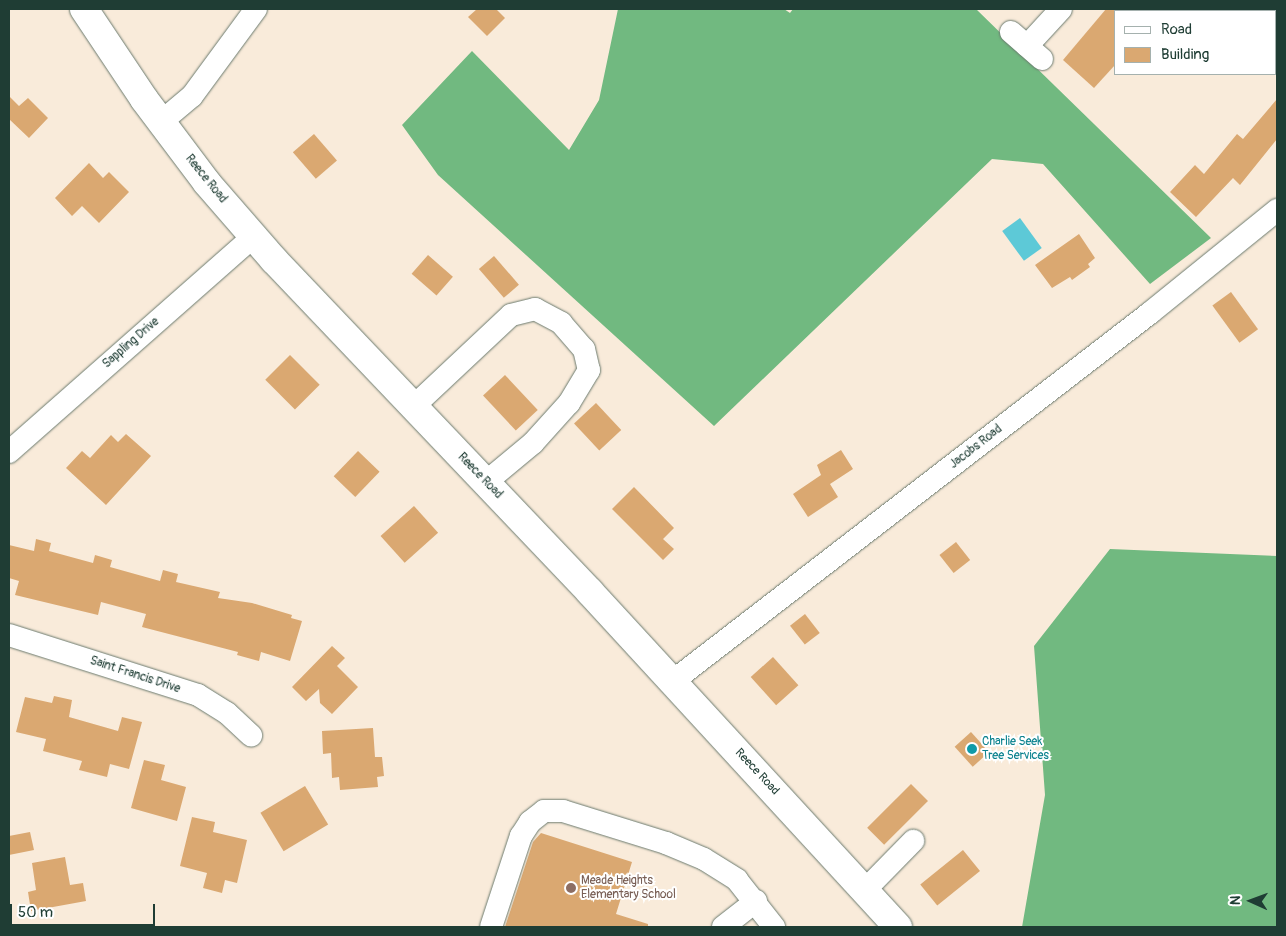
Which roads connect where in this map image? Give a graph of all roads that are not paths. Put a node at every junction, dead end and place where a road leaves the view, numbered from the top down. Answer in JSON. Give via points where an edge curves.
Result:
{"nodes":[{"id":1,"x":84,"y":9,"type":"edge"},
{"id":2,"x":256,"y":9,"type":"edge"},
{"id":3,"x":1061,"y":9,"type":"edge"},
{"id":4,"x":1027,"y":45,"type":"dead end"},
{"id":5,"x":161,"y":122,"type":"junction"},
{"id":6,"x":1277,"y":210,"type":"edge"},
{"id":7,"x":254,"y":236,"type":"junction"},
{"id":8,"x":414,"y":406,"type":"junction"},
{"id":9,"x":9,"y":452,"type":"edge"},
{"id":10,"x":486,"y":482,"type":"junction"},
{"id":11,"x":9,"y":635,"type":"edge"},
{"id":12,"x":672,"y":681,"type":"junction"},
{"id":13,"x":251,"y":735,"type":"dead end"},
{"id":14,"x":913,"y":841,"type":"dead end"},
{"id":15,"x":865,"y":890,"type":"junction"},
{"id":16,"x":756,"y":901,"type":"junction"},
{"id":17,"x":491,"y":927,"type":"edge"},
{"id":18,"x":723,"y":927,"type":"edge"},
{"id":19,"x":774,"y":927,"type":"edge"},
{"id":20,"x":898,"y":927,"type":"edge"}],
"edges":[{"from":1,"to":5,"type":"main road","name":"Reece Road"},
{"from":2,"to":5,"type":"street","via":[[192,96]]},
{"from":3,"to":4,"type":"street"},
{"from":5,"to":7,"type":"main road","name":"Reece Road","via":[[207,183]]},
{"from":6,"to":12,"type":"street","name":"Jacobs Road","via":[[1150,313]]},
{"from":7,"to":8,"type":"main road","name":"Reece Road"},
{"from":7,"to":9,"type":"street","name":"Sappling Drive"},
{"from":8,"to":10,"type":"main road","name":"Reece Road"},
{"from":8,"to":10,"type":"street","via":[[511,315],[535,309],[561,323],[584,349],[590,370],[569,403],[539,436]]},
{"from":10,"to":12,"type":"main road","name":"Reece Road"},
{"from":11,"to":13,"type":"street","name":"Saint Francis Drive","via":[[198,695],[227,713]]},
{"from":12,"to":15,"type":"main road","name":"Reece Road"},
{"from":14,"to":15,"type":"street"},
{"from":15,"to":20,"type":"main road","name":"Reece Road"},
{"from":16,"to":17,"type":"street","via":[[737,880],[704,859],[666,843],[563,811],[544,811],[530,822],[521,836]]},
{"from":16,"to":18,"type":"street"},
{"from":16,"to":19,"type":"street"}]}
